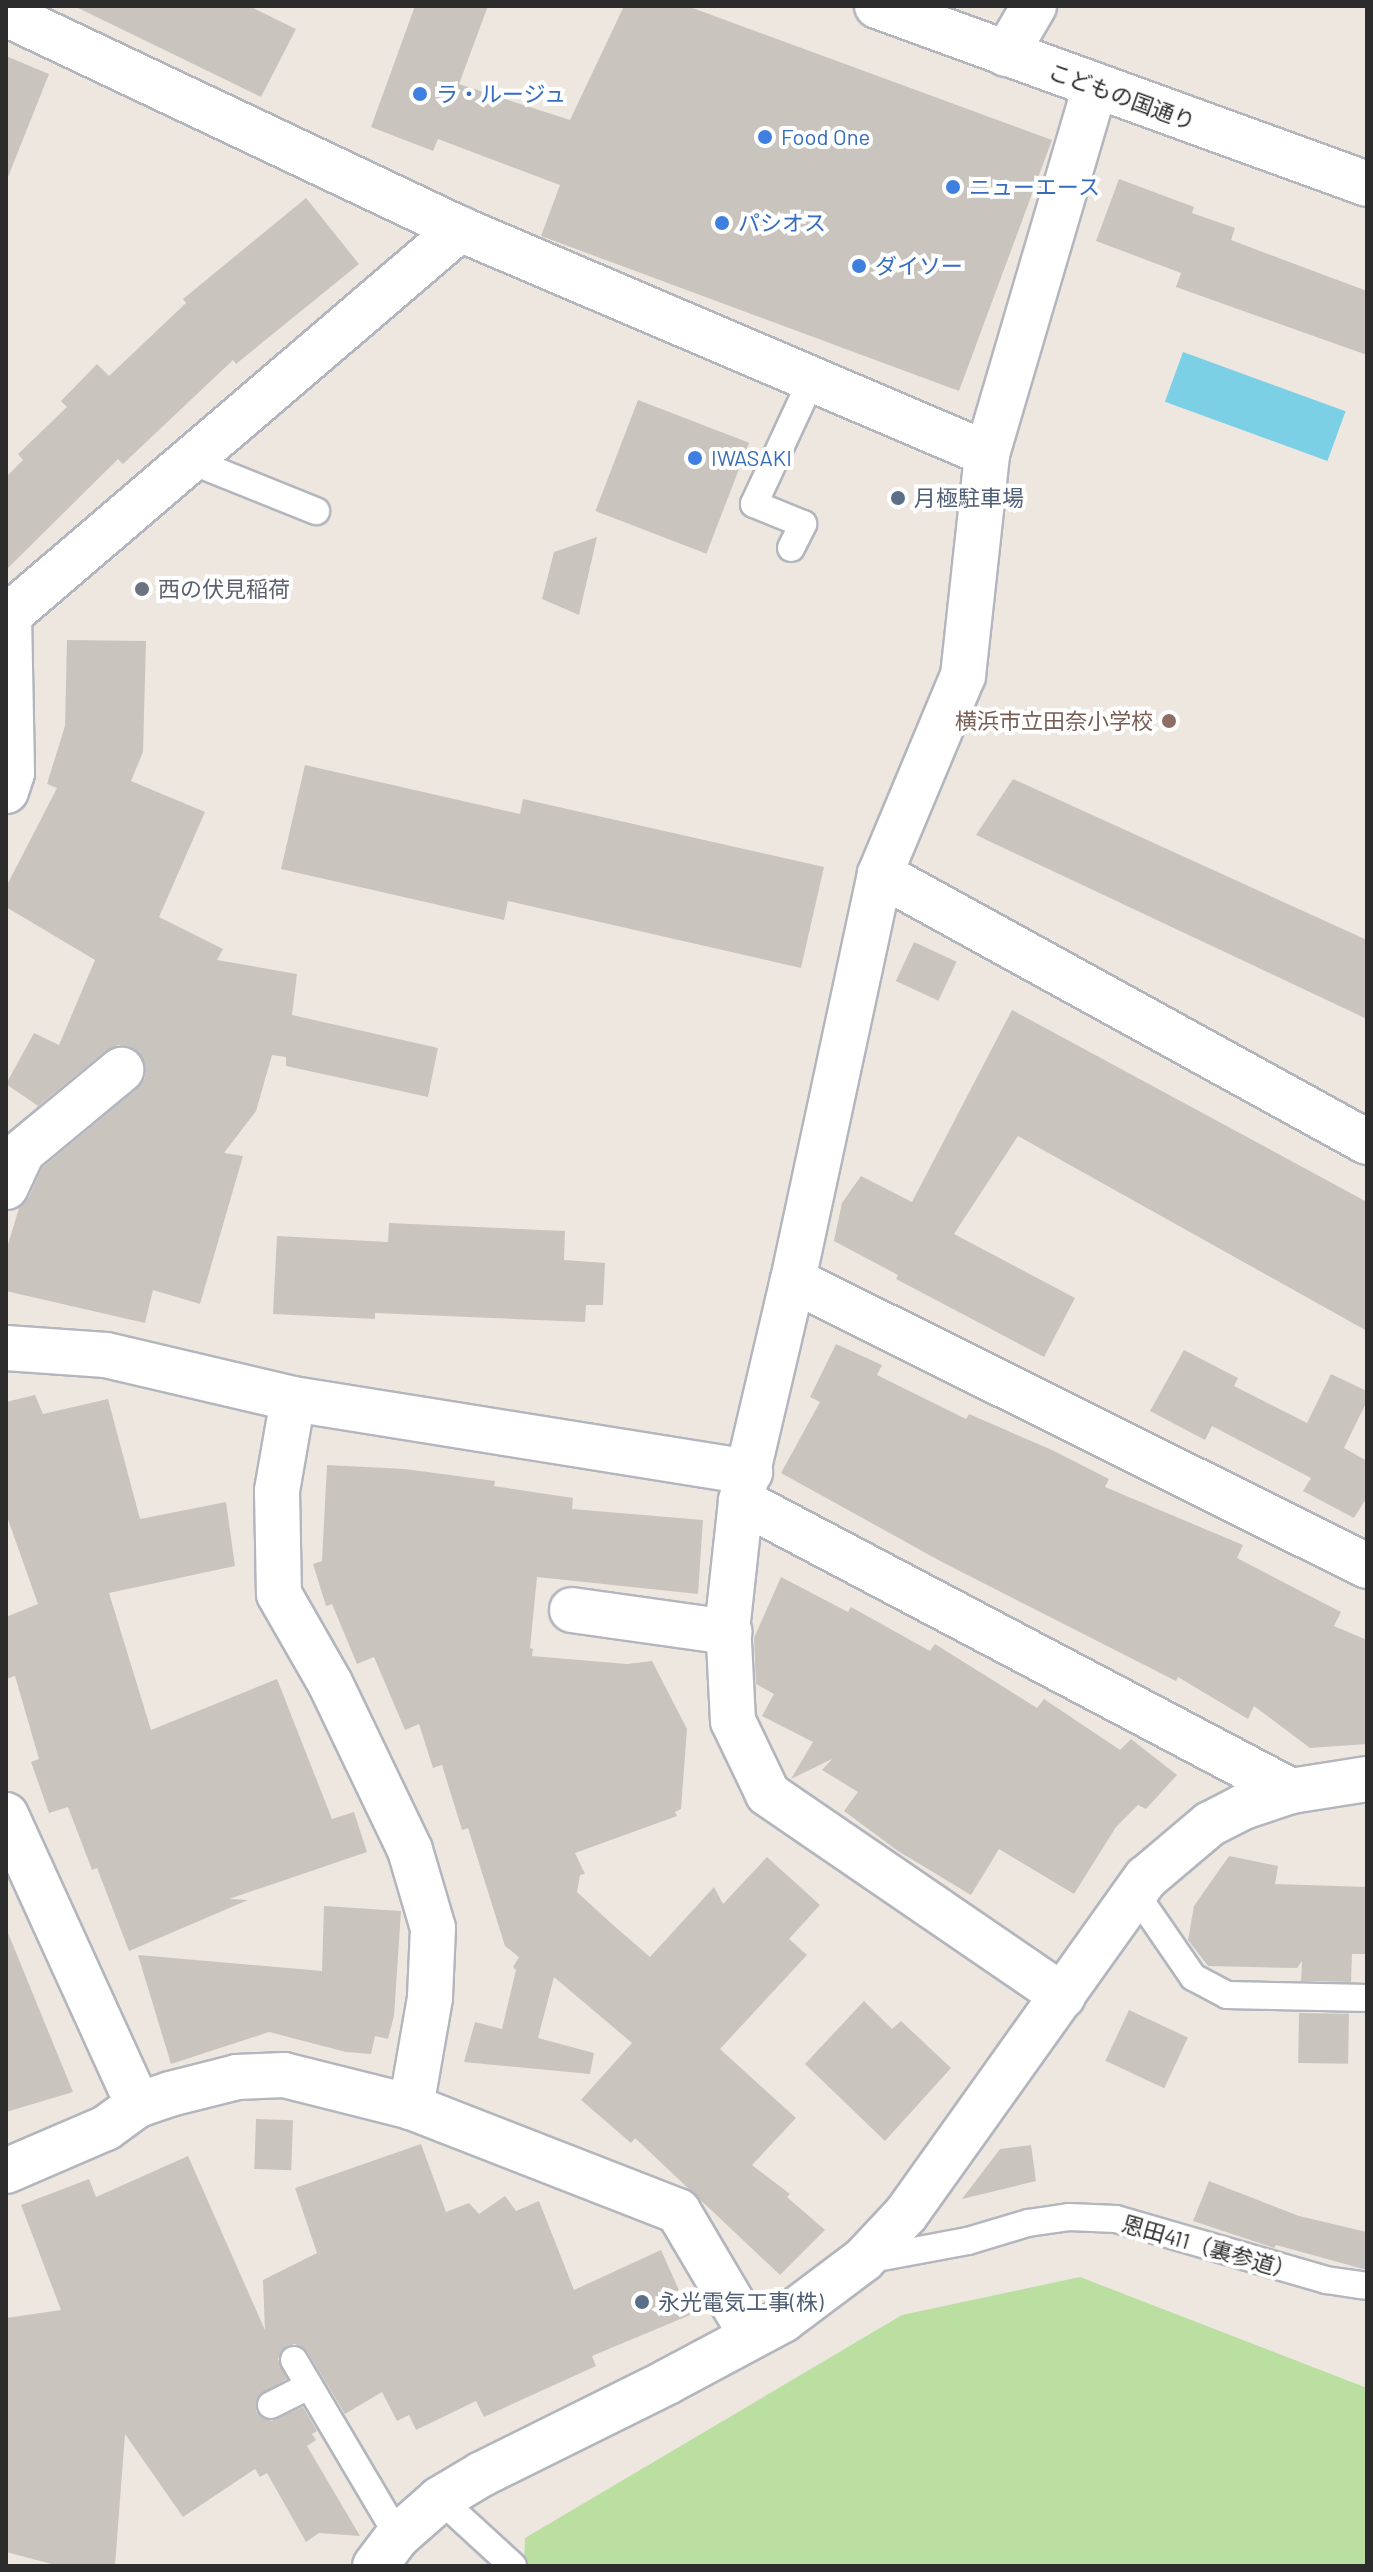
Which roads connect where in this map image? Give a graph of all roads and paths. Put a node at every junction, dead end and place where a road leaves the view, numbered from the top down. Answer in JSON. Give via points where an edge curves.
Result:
{"nodes":[{"id":1,"x":877,"y":6,"type":"edge"},
{"id":2,"x":1034,"y":6,"type":"edge"},
{"id":3,"x":6,"y":14,"type":"edge"},
{"id":4,"x":1006,"y":54,"type":"junction"},
{"id":5,"x":1095,"y":87,"type":"junction"},
{"id":6,"x":1367,"y":184,"type":"edge"},
{"id":7,"x":460,"y":229,"type":"junction"},
{"id":8,"x":812,"y":379,"type":"junction"},
{"id":9,"x":987,"y":454,"type":"junction"},
{"id":10,"x":189,"y":460,"type":"junction"},
{"id":11,"x":316,"y":511,"type":"dead end"},
{"id":12,"x":791,"y":548,"type":"dead end"},
{"id":13,"x":8,"y":612,"type":"edge"},
{"id":14,"x":6,"y":791,"type":"edge"},
{"id":15,"x":880,"y":874,"type":"junction"},
{"id":16,"x":121,"y":1070,"type":"dead end"},
{"id":17,"x":17,"y":1137,"type":"edge"},
{"id":18,"x":1367,"y":1142,"type":"edge"},
{"id":19,"x":6,"y":1187,"type":"edge"},
{"id":20,"x":793,"y":1280,"type":"junction"},
{"id":21,"x":6,"y":1348,"type":"edge"},
{"id":22,"x":293,"y":1399,"type":"junction"},
{"id":23,"x":746,"y":1486,"type":"junction"},
{"id":24,"x":1367,"y":1566,"type":"edge"},
{"id":25,"x":572,"y":1610,"type":"dead end"},
{"id":26,"x":729,"y":1632,"type":"junction"},
{"id":27,"x":1367,"y":1779,"type":"edge"},
{"id":28,"x":1291,"y":1791,"type":"junction"},
{"id":29,"x":6,"y":1815,"type":"edge"},
{"id":30,"x":1136,"y":1894,"type":"junction"},
{"id":31,"x":1063,"y":1996,"type":"junction"},
{"id":32,"x":1367,"y":1998,"type":"edge"},
{"id":33,"x":138,"y":2105,"type":"junction"},
{"id":34,"x":411,"y":2107,"type":"junction"},
{"id":35,"x":6,"y":2171,"type":"edge"},
{"id":36,"x":863,"y":2260,"type":"junction"},
{"id":37,"x":1367,"y":2286,"type":"edge"},
{"id":38,"x":752,"y":2336,"type":"junction"},
{"id":39,"x":294,"y":2360,"type":"dead end"},
{"id":40,"x":309,"y":2386,"type":"junction"},
{"id":41,"x":271,"y":2405,"type":"dead end"},
{"id":42,"x":440,"y":2499,"type":"junction"},
{"id":43,"x":386,"y":2551,"type":"edge"},
{"id":44,"x":513,"y":2566,"type":"edge"}],
"edges":[{"from":1,"to":4,"type":"street","name":"こどもの国通り"},
{"from":2,"to":4,"type":"street"},
{"from":3,"to":7,"type":"street"},
{"from":4,"to":5,"type":"street","name":"こどもの国通り"},
{"from":5,"to":6,"type":"street","name":"こどもの国通り"},
{"from":5,"to":9,"type":"street"},
{"from":7,"to":8,"type":"street"},
{"from":7,"to":10,"type":"street"},
{"from":8,"to":9,"type":"street"},
{"from":8,"to":12,"type":"lane","via":[[754,504],[803,524]]},
{"from":9,"to":15,"type":"street","via":[[963,676]]},
{"from":10,"to":11,"type":"lane"},
{"from":10,"to":13,"type":"street"},
{"from":13,"to":14,"type":"street","via":[[12,773]]},
{"from":15,"to":18,"type":"street"},
{"from":15,"to":20,"type":"street"},
{"from":16,"to":17,"type":"street"},
{"from":17,"to":19,"type":"street"},
{"from":20,"to":23,"type":"street"},
{"from":20,"to":24,"type":"street"},
{"from":21,"to":22,"type":"street","via":[[106,1355]]},
{"from":22,"to":23,"type":"street"},
{"from":22,"to":34,"type":"street","via":[[277,1491],[279,1594],[330,1683],[410,1850],[433,1928],[430,1998]]},
{"from":23,"to":26,"type":"street"},
{"from":23,"to":28,"type":"street"},
{"from":25,"to":26,"type":"street"},
{"from":26,"to":31,"type":"street","via":[[733,1721],[768,1794]]},
{"from":27,"to":28,"type":"street"},
{"from":28,"to":30,"type":"street","via":[[1210,1824],[1146,1878]]},
{"from":29,"to":33,"type":"street"},
{"from":30,"to":31,"type":"street"},
{"from":30,"to":32,"type":"lane","via":[[1193,1977],[1227,1995]]},
{"from":31,"to":36,"type":"street","via":[[906,2214]]},
{"from":33,"to":34,"type":"street","via":[[237,2077],[284,2075]]},
{"from":33,"to":35,"type":"street","via":[[106,2128]]},
{"from":34,"to":38,"type":"street","via":[[678,2211]]},
{"from":36,"to":37,"type":"lane","name":"恩田411（裏参道）","via":[[968,2241],[1028,2223],[1069,2217],[1116,2219],[1326,2280]]},
{"from":36,"to":38,"type":"street","via":[[783,2320]]},
{"from":38,"to":42,"type":"street"},
{"from":39,"to":40,"type":"lane"},
{"from":40,"to":41,"type":"lane"},
{"from":40,"to":43,"type":"lane"},
{"from":42,"to":43,"type":"street"},
{"from":42,"to":44,"type":"lane"}]}
